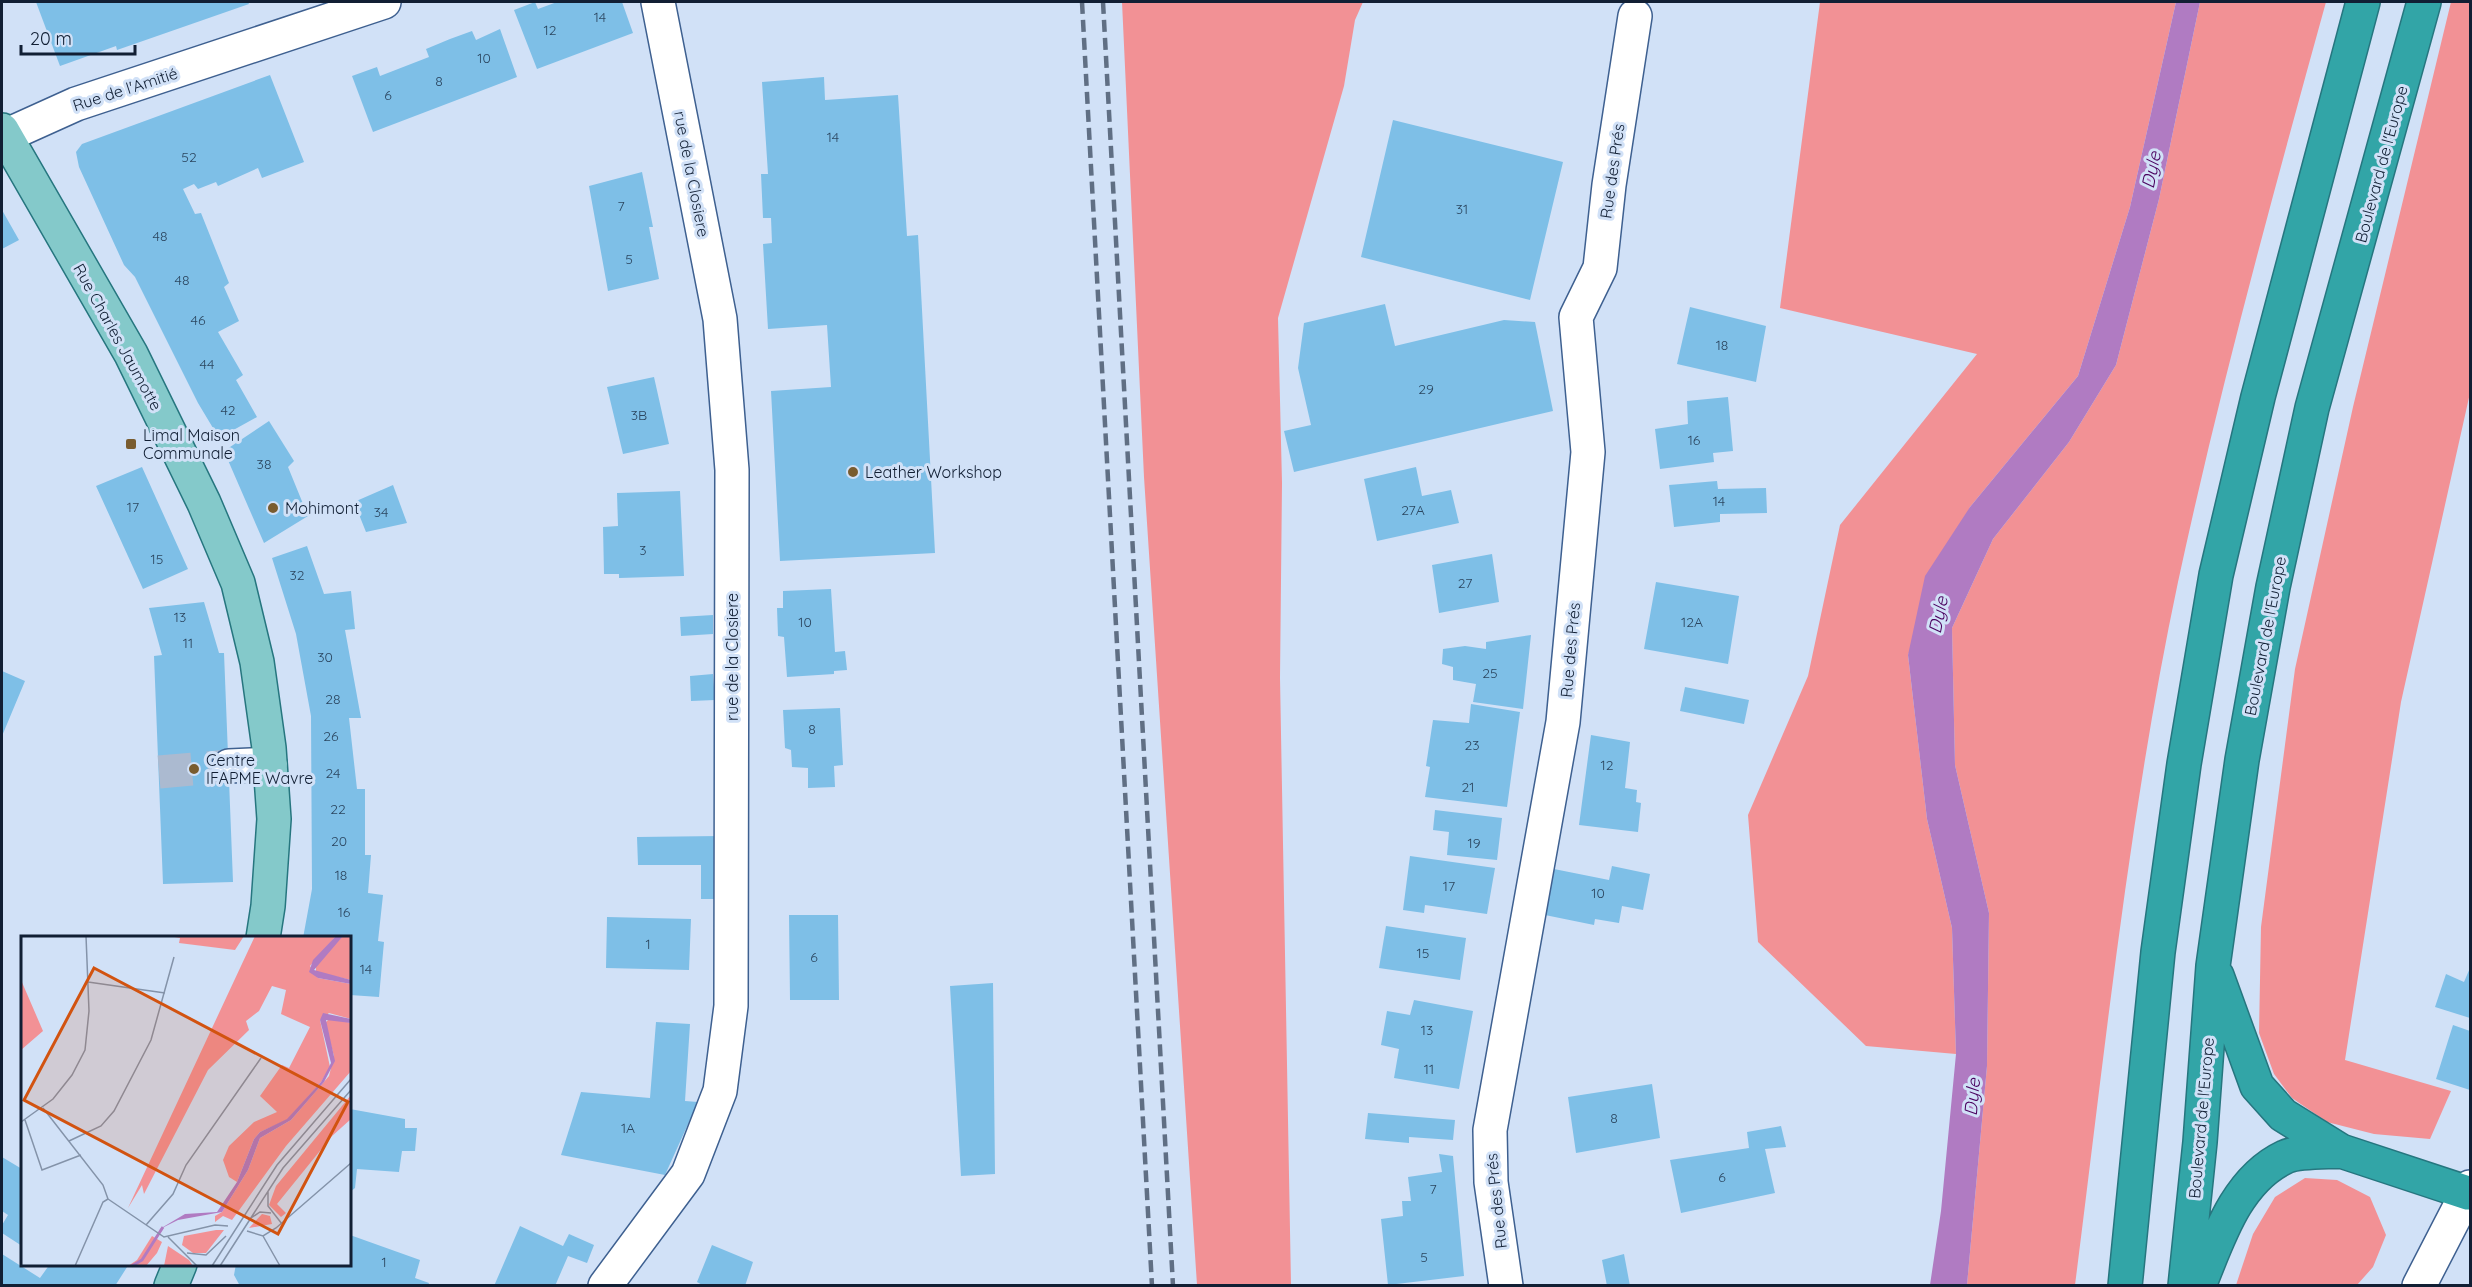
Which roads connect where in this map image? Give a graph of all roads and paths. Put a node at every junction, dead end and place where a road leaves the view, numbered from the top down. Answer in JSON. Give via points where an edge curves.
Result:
{"nodes":[{"id":1,"x":384,"y":2,"type":"edge"},
{"id":2,"x":658,"y":2,"type":"edge"},
{"id":3,"x":2363,"y":2,"type":"edge"},
{"id":4,"x":2424,"y":2,"type":"edge"},
{"id":5,"x":1635,"y":16,"type":"dead end"},
{"id":6,"x":3,"y":133,"type":"edge"},
{"id":7,"x":270,"y":764,"type":"junction"},
{"id":8,"x":229,"y":766,"type":"tunnel mouth"},
{"id":9,"x":263,"y":936,"type":"edge"},
{"id":10,"x":2213,"y":966,"type":"junction"},
{"id":11,"x":2341,"y":1151,"type":"junction"},
{"id":12,"x":2469,"y":1190,"type":"edge"},
{"id":13,"x":606,"y":1286,"type":"edge"},
{"id":14,"x":1506,"y":1286,"type":"edge"},
{"id":15,"x":2125,"y":1286,"type":"edge"},
{"id":16,"x":2185,"y":1286,"type":"edge"},
{"id":17,"x":2199,"y":1286,"type":"edge"},
{"id":18,"x":2419,"y":1286,"type":"edge"}],
"edges":[{"from":1,"to":6,"type":"street","name":"Rue de l'Amitié","via":[[76,104]]},
{"from":2,"to":13,"type":"street","name":"rue de la Closiere","via":[[720,319],[732,470],[731,1006],[720,1091],[688,1174]]},
{"from":3,"to":15,"type":"highway","via":[[2258,397],[2216,575],[2158,952]]},
{"from":4,"to":10,"type":"highway","name":"Boulevard de l'Europe","via":[[2310,419],[2273,587],[2242,760]]},
{"from":5,"to":14,"type":"street","name":"Rue des Prés","via":[[1600,267],[1576,317],[1588,452],[1563,722],[1490,1130],[1491,1182]]},
{"from":6,"to":7,"type":"main road","name":"Rue Charles Jaumotte","via":[[131,354],[204,503],[238,583],[257,662]]},
{"from":7,"to":8,"type":"street"},
{"from":7,"to":9,"type":"main road","name":"Rue Charles Jaumotte","via":[[274,819]]},
{"from":10,"to":11,"type":"highway","via":[[2257,1086],[2283,1115]]},
{"from":10,"to":16,"type":"highway","name":"Boulevard de l'Europe"},
{"from":11,"to":12,"type":"highway"},
{"from":11,"to":17,"type":"highway","via":[[2287,1156],[2247,1186],[2224,1224]]},
{"from":12,"to":18,"type":"street"}]}
